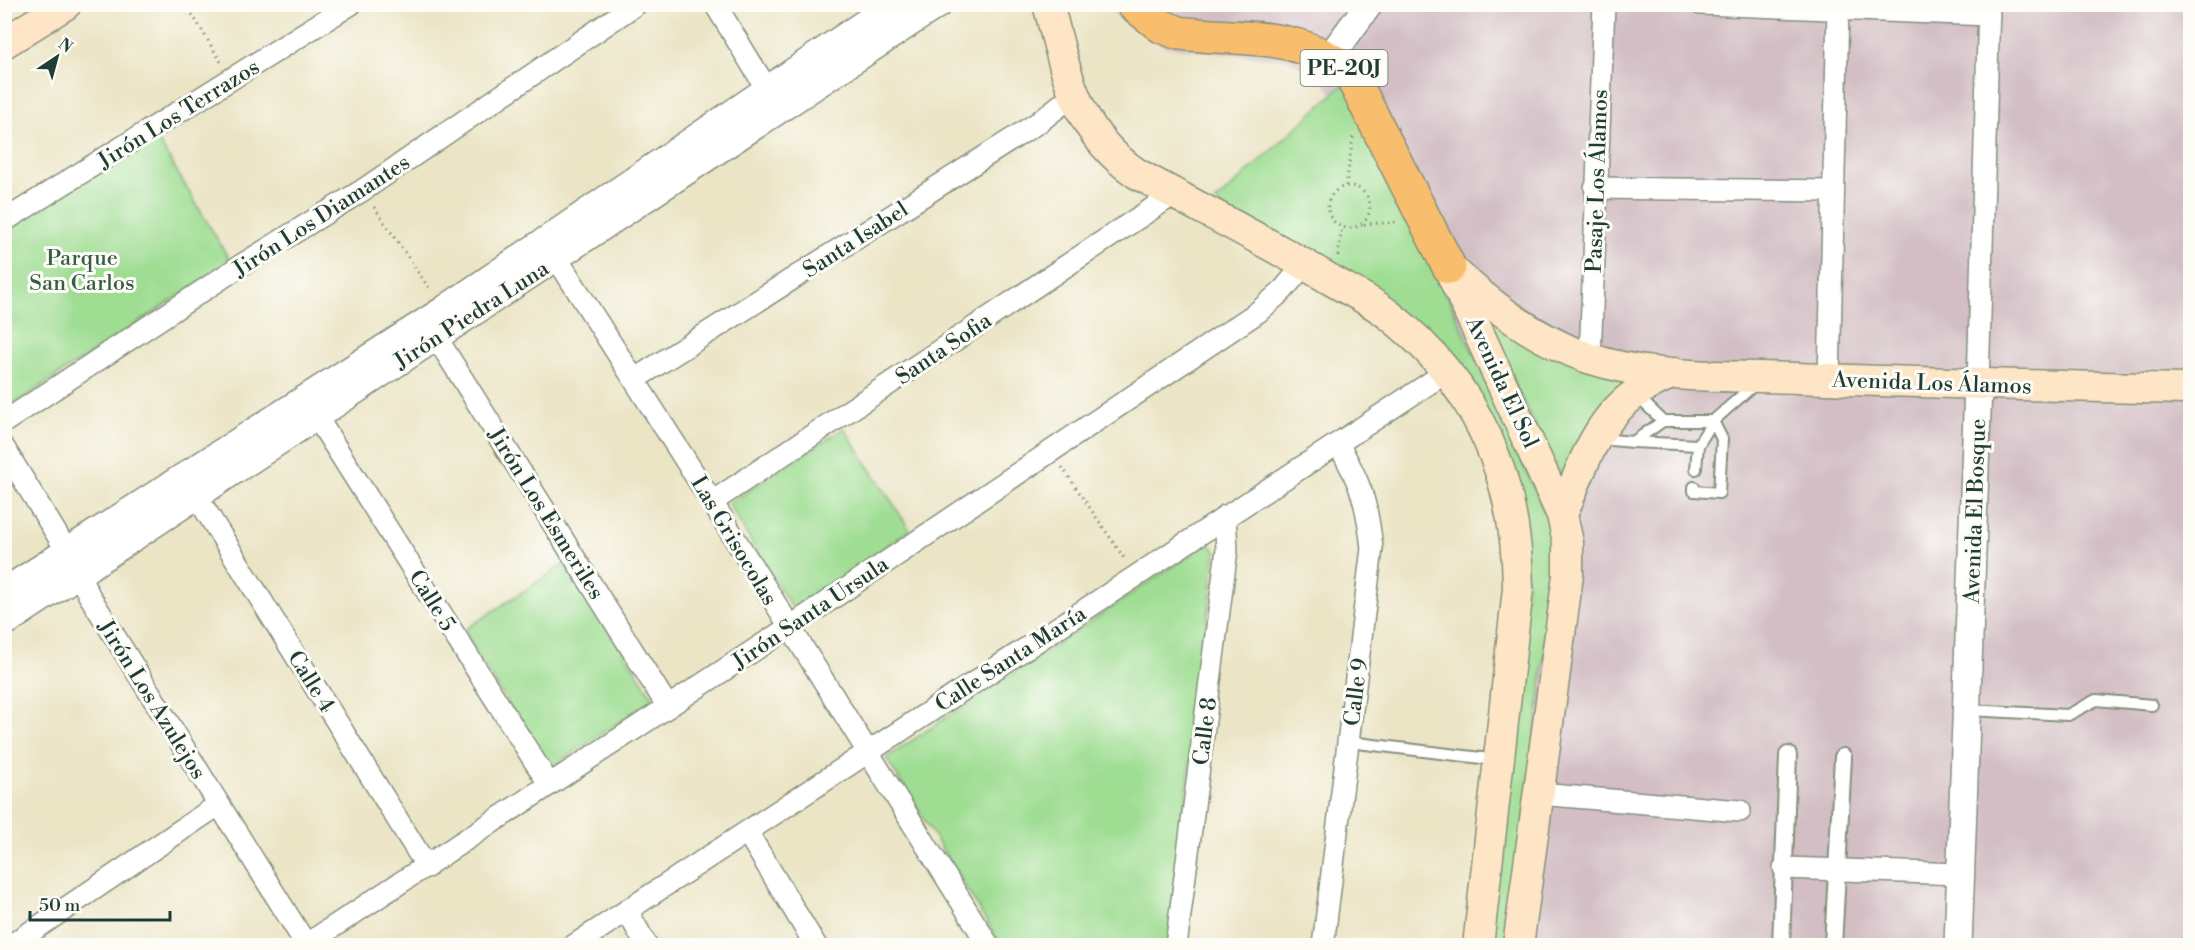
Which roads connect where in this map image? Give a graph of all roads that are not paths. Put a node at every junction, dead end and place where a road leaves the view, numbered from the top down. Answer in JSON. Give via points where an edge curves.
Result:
{"nodes":[{"id":1,"x":66,"y":4,"type":"edge"},
{"id":2,"x":351,"y":4,"type":"edge"},
{"id":3,"x":636,"y":4,"type":"edge"},
{"id":4,"x":715,"y":4,"type":"edge"},
{"id":5,"x":938,"y":4,"type":"edge"},
{"id":6,"x":1048,"y":4,"type":"edge"},
{"id":7,"x":1133,"y":4,"type":"edge"},
{"id":8,"x":1369,"y":4,"type":"edge"},
{"id":9,"x":1604,"y":4,"type":"edge"},
{"id":10,"x":1701,"y":4,"type":"edge"},
{"id":11,"x":1838,"y":9,"type":"junction"},
{"id":12,"x":1989,"y":10,"type":"edge"},
{"id":13,"x":891,"y":12,"type":"edge"},
{"id":14,"x":4,"y":43,"type":"edge"},
{"id":15,"x":1330,"y":57,"type":"junction"},
{"id":16,"x":768,"y":91,"type":"junction"},
{"id":17,"x":1073,"y":95,"type":"junction"},
{"id":18,"x":1595,"y":188,"type":"junction"},
{"id":19,"x":1832,"y":191,"type":"junction"},
{"id":20,"x":1174,"y":194,"type":"junction"},
{"id":21,"x":4,"y":221,"type":"edge"},
{"id":22,"x":556,"y":257,"type":"junction"},
{"id":23,"x":1305,"y":264,"type":"junction"},
{"id":24,"x":1449,"y":267,"type":"junction"},
{"id":25,"x":436,"y":322,"type":"junction"},
{"id":26,"x":1590,"y":358,"type":"junction"},
{"id":27,"x":1448,"y":371,"type":"junction"},
{"id":28,"x":1674,"y":373,"type":"junction"},
{"id":29,"x":1763,"y":376,"type":"junction"},
{"id":30,"x":635,"y":379,"type":"junction"},
{"id":31,"x":1829,"y":379,"type":"junction"},
{"id":32,"x":1978,"y":385,"type":"junction"},
{"id":33,"x":2190,"y":389,"type":"edge"},
{"id":34,"x":1634,"y":393,"type":"junction"},
{"id":35,"x":316,"y":416,"type":"junction"},
{"id":36,"x":1663,"y":421,"type":"junction"},
{"id":37,"x":1713,"y":421,"type":"junction"},
{"id":38,"x":4,"y":422,"type":"edge"},
{"id":39,"x":1594,"y":439,"type":"junction"},
{"id":40,"x":1633,"y":442,"type":"junction"},
{"id":41,"x":1338,"y":444,"type":"junction"},
{"id":42,"x":1698,"y":445,"type":"junction"},
{"id":43,"x":4,"y":448,"type":"edge"},
{"id":44,"x":1696,"y":469,"type":"dead end"},
{"id":45,"x":1694,"y":487,"type":"dead end"},
{"id":46,"x":196,"y":495,"type":"junction"},
{"id":47,"x":712,"y":502,"type":"junction"},
{"id":48,"x":1562,"y":515,"type":"junction"},
{"id":49,"x":1225,"y":516,"type":"junction"},
{"id":50,"x":72,"y":562,"type":"junction"},
{"id":51,"x":4,"y":592,"type":"edge"},
{"id":52,"x":4,"y":623,"type":"edge"},
{"id":53,"x":788,"y":627,"type":"junction"},
{"id":54,"x":2152,"y":705,"type":"dead end"},
{"id":55,"x":668,"y":707,"type":"junction"},
{"id":56,"x":1966,"y":710,"type":"junction"},
{"id":57,"x":1349,"y":742,"type":"junction"},
{"id":58,"x":867,"y":752,"type":"junction"},
{"id":59,"x":1788,"y":755,"type":"dead end"},
{"id":60,"x":1843,"y":757,"type":"dead end"},
{"id":61,"x":1500,"y":760,"type":"junction"},
{"id":62,"x":549,"y":784,"type":"junction"},
{"id":63,"x":1539,"y":794,"type":"junction"},
{"id":64,"x":218,"y":805,"type":"junction"},
{"id":65,"x":1740,"y":811,"type":"dead end"},
{"id":66,"x":747,"y":832,"type":"junction"},
{"id":67,"x":427,"y":867,"type":"junction"},
{"id":68,"x":1784,"y":868,"type":"junction"},
{"id":69,"x":1838,"y":870,"type":"junction"},
{"id":70,"x":1961,"y":873,"type":"junction"},
{"id":71,"x":627,"y":911,"type":"junction"},
{"id":72,"x":10,"y":945,"type":"edge"},
{"id":73,"x":306,"y":945,"type":"edge"},
{"id":74,"x":573,"y":945,"type":"edge"},
{"id":75,"x":647,"y":945,"type":"edge"},
{"id":76,"x":816,"y":945,"type":"edge"},
{"id":77,"x":989,"y":945,"type":"edge"},
{"id":78,"x":1176,"y":945,"type":"edge"},
{"id":79,"x":1323,"y":945,"type":"edge"},
{"id":80,"x":1478,"y":945,"type":"edge"},
{"id":81,"x":1518,"y":945,"type":"edge"},
{"id":82,"x":1781,"y":945,"type":"edge"},
{"id":83,"x":1833,"y":945,"type":"edge"},
{"id":84,"x":1958,"y":945,"type":"edge"}],
"edges":[{"from":1,"to":14,"type":"main road"},
{"from":2,"to":21,"type":"street","name":"Jirón Los Terrazos"},
{"from":3,"to":38,"type":"street","name":"Jirón Los Diamantes","via":[[363,190]]},
{"from":4,"to":16,"type":"street"},
{"from":5,"to":13,"type":"street","name":"Jirón Piedra Luna"},
{"from":6,"to":17,"type":"main road","name":"Avenida El Sol"},
{"from":7,"to":15,"type":"main road","name":"Avenida El Sol","number":"PE-20J","via":[[1161,26],[1179,33],[1300,45]]},
{"from":8,"to":15,"type":"street"},
{"from":9,"to":18,"type":"street","name":"Pasaje Los Álamos"},
{"from":10,"to":11,"type":"street"},
{"from":11,"to":12,"type":"street"},
{"from":11,"to":19,"type":"street"},
{"from":12,"to":32,"type":"street","name":"Avenida El Bosque"},
{"from":13,"to":16,"type":"street","name":"Jirón Piedra Luna"},
{"from":13,"to":22,"type":"street","name":"Jirón Piedra Luna"},
{"from":15,"to":24,"type":"main road","name":"Avenida El Sol","number":"PE-20J","via":[[1360,87]]},
{"from":16,"to":25,"type":"street","name":"Jirón Piedra Luna"},
{"from":17,"to":20,"type":"main road","name":"Avenida El Sol","via":[[1098,140],[1115,159]]},
{"from":17,"to":30,"type":"street","name":"Santa Isabel","via":[[1039,122]]},
{"from":18,"to":19,"type":"street"},
{"from":18,"to":26,"type":"street","name":"Pasaje Los Álamos"},
{"from":19,"to":31,"type":"street"},
{"from":20,"to":23,"type":"main road","name":"Avenida El Sol"},
{"from":20,"to":47,"type":"street","name":"Santa Sofia"},
{"from":22,"to":25,"type":"street","name":"Jirón Piedra Luna"},
{"from":22,"to":30,"type":"street","name":"Las Grisocolas"},
{"from":23,"to":27,"type":"main road","name":"Avenida El Sol","via":[[1388,314]]},
{"from":23,"to":53,"type":"street","name":"Jirón Santa Ursula","via":[[1283,291],[1258,312]]},
{"from":24,"to":26,"type":"main road","name":"Avenida Los Álamos","number":"PE-20J","via":[[1527,329]]},
{"from":24,"to":48,"type":"main road","name":"Avenida El Sol"},
{"from":25,"to":35,"type":"street","name":"Jirón Piedra Luna"},
{"from":25,"to":50,"type":"street","name":"Jirón Piedra Luna"},
{"from":25,"to":55,"type":"street","name":"Jirón Los Esmeriles"},
{"from":26,"to":28,"type":"main road","name":"Avenida Los Álamos","number":"PE-20J"},
{"from":27,"to":41,"type":"street","name":"Calle Santa María"},
{"from":27,"to":61,"type":"main road","name":"Avenida El Sol","via":[[1489,439],[1505,484],[1518,548],[1518,588]]},
{"from":28,"to":29,"type":"main road","name":"Avenida Los Álamos","number":"PE-20J"},
{"from":28,"to":34,"type":"main road","name":"Avenida Los Álamos"},
{"from":29,"to":31,"type":"main road","name":"Avenida Los Álamos","number":"PE-20J"},
{"from":29,"to":37,"type":"lane"},
{"from":30,"to":47,"type":"street","name":"Las Grisocolas"},
{"from":31,"to":32,"type":"main road","name":"Avenida Los Álamos","number":"PE-20J"},
{"from":32,"to":33,"type":"main road","name":"Avenida Los Álamos","number":"PE-20J"},
{"from":32,"to":56,"type":"street","name":"Avenida El Bosque"},
{"from":34,"to":36,"type":"lane"},
{"from":34,"to":39,"type":"main road","name":"Avenida Los Álamos"},
{"from":35,"to":46,"type":"street","name":"Jirón Piedra Luna"},
{"from":35,"to":62,"type":"street","name":"Calle 5"},
{"from":36,"to":37,"type":"lane"},
{"from":36,"to":40,"type":"lane"},
{"from":37,"to":42,"type":"lane"},
{"from":37,"to":45,"type":"lane","via":[[1722,439],[1719,493],[1694,491]]},
{"from":39,"to":40,"type":"lane"},
{"from":39,"to":48,"type":"main road","name":"Avenida Los Álamos"},
{"from":40,"to":42,"type":"lane"},
{"from":41,"to":49,"type":"street","name":"Calle Santa María"},
{"from":41,"to":57,"type":"street","name":"Calle 9","via":[[1358,477],[1368,510],[1372,548]]},
{"from":42,"to":44,"type":"lane"},
{"from":43,"to":50,"type":"street","name":"Jirón Los Azulejos"},
{"from":46,"to":50,"type":"street","name":"Jirón Piedra Luna"},
{"from":46,"to":67,"type":"street","name":"Calle 4"},
{"from":47,"to":53,"type":"street","name":"Las Grisocolas"},
{"from":48,"to":63,"type":"main road","name":"Avenida El Sol","via":[[1568,542],[1568,575]]},
{"from":49,"to":58,"type":"street","name":"Calle Santa María"},
{"from":49,"to":78,"type":"street","name":"Calle 8","via":[[1227,549]]},
{"from":50,"to":51,"type":"street","name":"Jirón Piedra Luna"},
{"from":50,"to":52,"type":"street","name":"Jirón Piedra Luna"},
{"from":50,"to":64,"type":"street","name":"Jirón Los Azulejos"},
{"from":53,"to":55,"type":"street","name":"Jirón Santa Ursula"},
{"from":53,"to":58,"type":"street","name":"Las Grisocolas"},
{"from":54,"to":56,"type":"lane","via":[[2096,700],[2068,714]]},
{"from":55,"to":62,"type":"street","name":"Jirón Santa Ursula"},
{"from":56,"to":70,"type":"street","name":"Avenida El Bosque"},
{"from":57,"to":61,"type":"lane"},
{"from":57,"to":79,"type":"street","name":"Calle 9"},
{"from":58,"to":66,"type":"street","name":"Calle Santa María"},
{"from":58,"to":77,"type":"street","name":"Las Grisocolas"},
{"from":59,"to":68,"type":"street"},
{"from":60,"to":69,"type":"street"},
{"from":61,"to":80,"type":"main road","name":"Avenida El Sol"},
{"from":62,"to":67,"type":"street","name":"Jirón Santa Ursula"},
{"from":63,"to":65,"type":"street"},
{"from":63,"to":81,"type":"main road","name":"Avenida El Sol"},
{"from":64,"to":72,"type":"street"},
{"from":64,"to":73,"type":"street","name":"Jirón Los Azulejos"},
{"from":66,"to":71,"type":"street","name":"Calle Santa María"},
{"from":66,"to":76,"type":"street"},
{"from":67,"to":73,"type":"street","name":"Jirón Santa Ursula"},
{"from":68,"to":69,"type":"street"},
{"from":68,"to":82,"type":"street"},
{"from":69,"to":70,"type":"street"},
{"from":69,"to":83,"type":"street"},
{"from":70,"to":84,"type":"street","name":"Avenida El Bosque"},
{"from":71,"to":74,"type":"street","name":"Calle Santa María"},
{"from":71,"to":75,"type":"street"}]}
